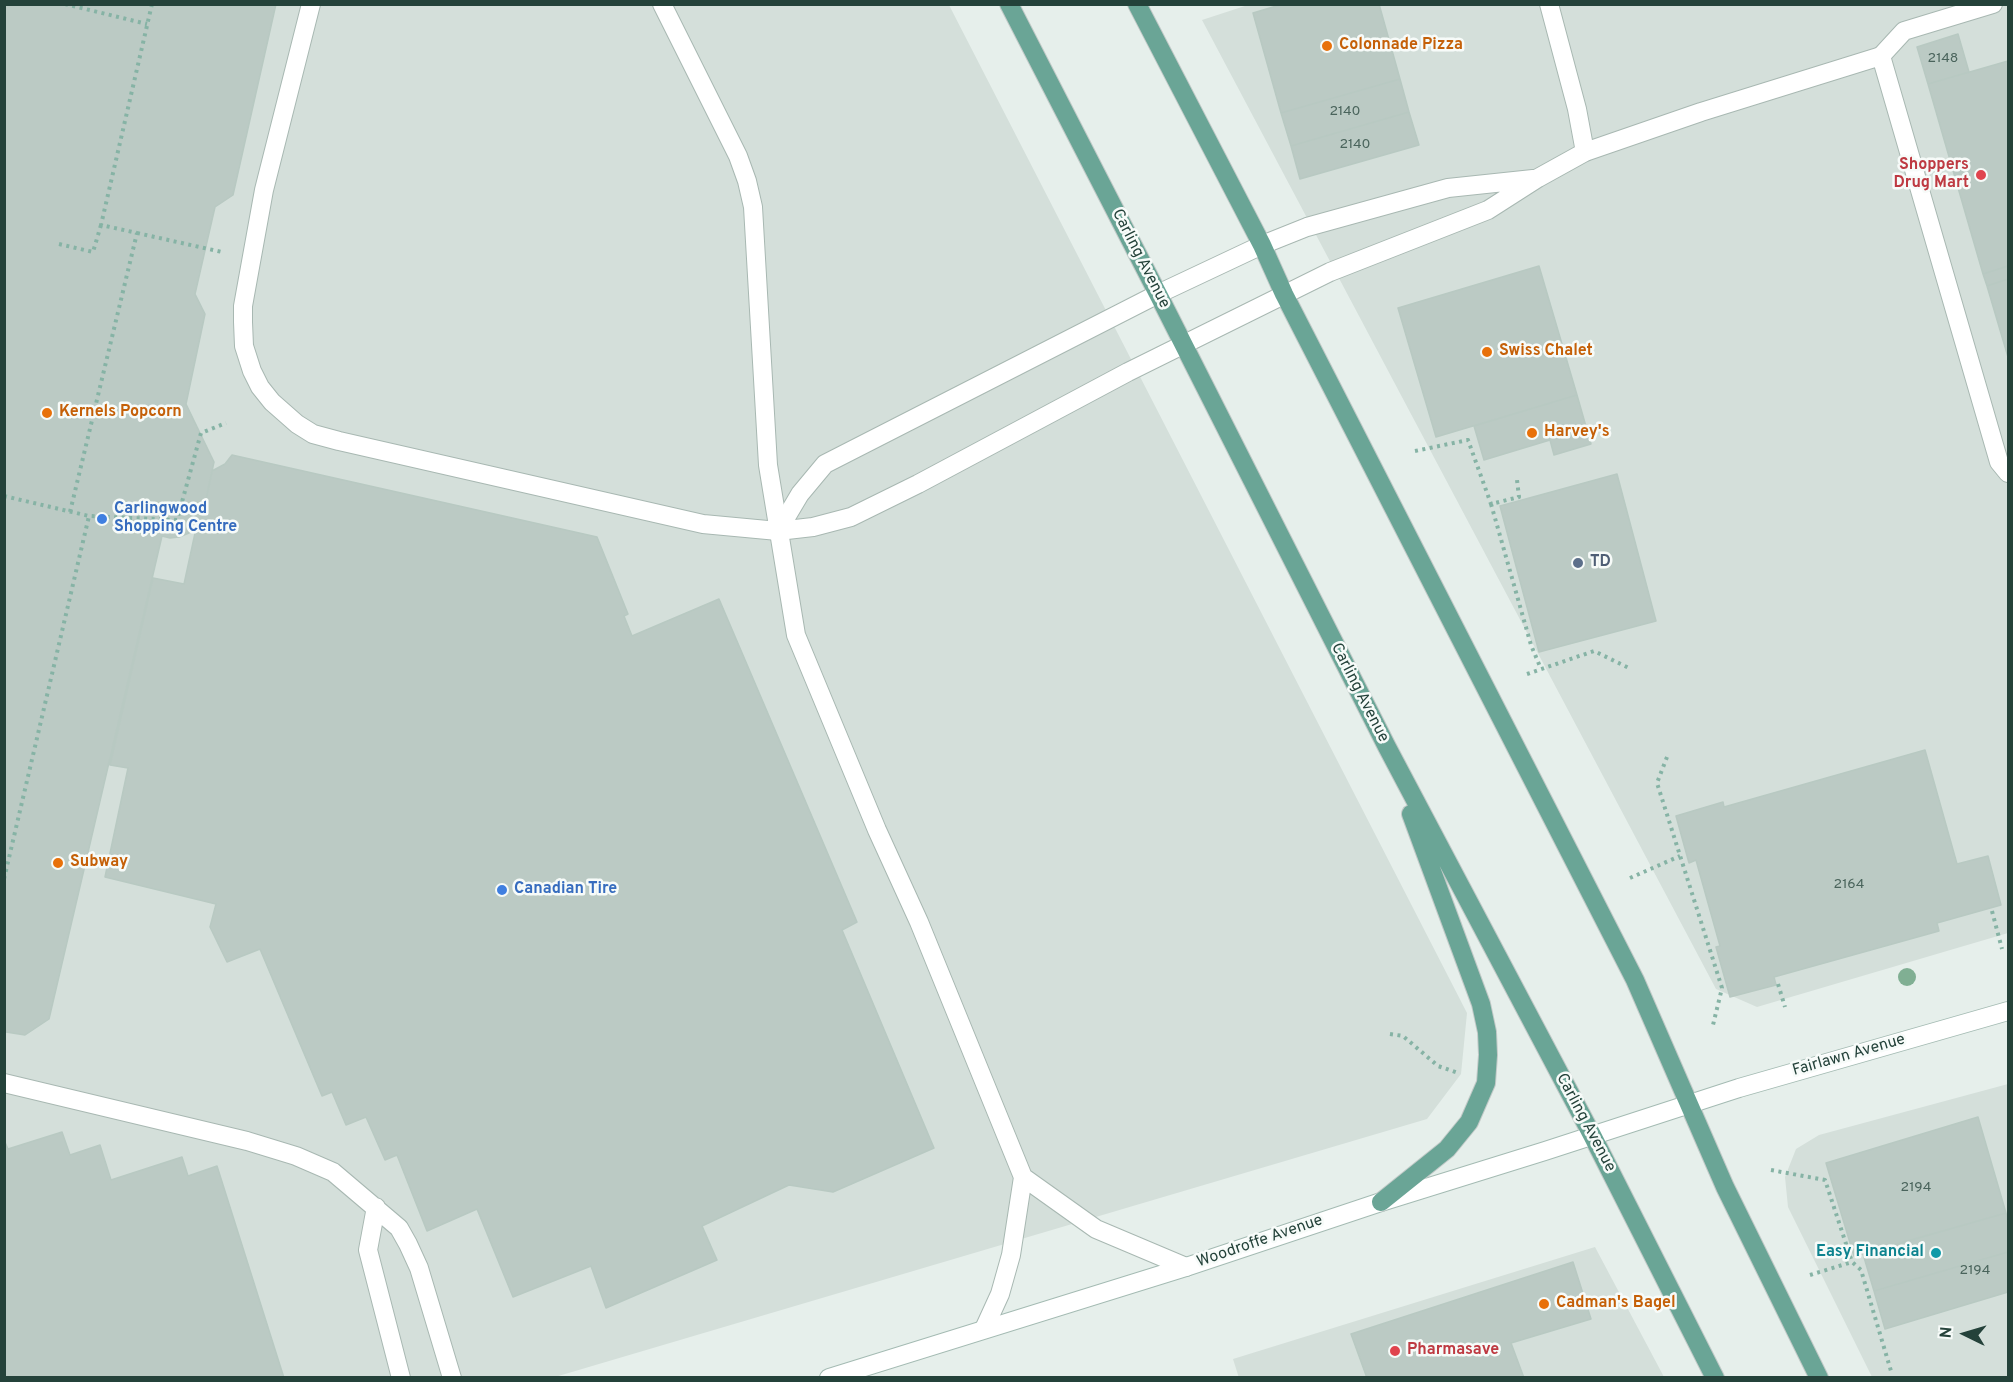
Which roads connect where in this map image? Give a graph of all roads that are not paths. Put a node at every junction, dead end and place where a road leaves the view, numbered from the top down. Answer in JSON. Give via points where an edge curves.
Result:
{"nodes":[{"id":1,"x":310,"y":4,"type":"edge"},
{"id":2,"x":662,"y":4,"type":"edge"},
{"id":3,"x":1009,"y":4,"type":"edge"},
{"id":4,"x":1137,"y":4,"type":"edge"},
{"id":5,"x":1549,"y":4,"type":"edge"},
{"id":6,"x":1993,"y":4,"type":"edge"},
{"id":7,"x":1881,"y":56,"type":"junction"},
{"id":8,"x":1585,"y":152,"type":"junction"},
{"id":9,"x":1538,"y":178,"type":"junction"},
{"id":10,"x":1262,"y":245,"type":"junction"},
{"id":11,"x":1158,"y":294,"type":"junction"},
{"id":12,"x":1284,"y":294,"type":"junction"},
{"id":13,"x":1183,"y":345,"type":"junction"},
{"id":14,"x":2008,"y":473,"type":"edge"},
{"id":15,"x":778,"y":531,"type":"junction"},
{"id":16,"x":1387,"y":747,"type":"junction"},
{"id":17,"x":2008,"y":1011,"type":"edge"},
{"id":18,"x":4,"y":1083,"type":"edge"},
{"id":19,"x":1690,"y":1103,"type":"junction"},
{"id":20,"x":1592,"y":1135,"type":"junction"},
{"id":21,"x":1023,"y":1177,"type":"junction"},
{"id":22,"x":1381,"y":1202,"type":"junction"},
{"id":23,"x":376,"y":1207,"type":"junction"},
{"id":24,"x":1186,"y":1267,"type":"junction"},
{"id":25,"x":984,"y":1329,"type":"junction"},
{"id":26,"x":401,"y":1377,"type":"edge"},
{"id":27,"x":452,"y":1377,"type":"edge"},
{"id":28,"x":829,"y":1377,"type":"edge"},
{"id":29,"x":1715,"y":1377,"type":"edge"},
{"id":30,"x":1819,"y":1377,"type":"edge"}],
"edges":[{"from":1,"to":15,"type":"street","via":[[264,190],[243,306],[244,346],[252,371],[272,402],[313,434],[339,441],[703,524]]},
{"from":2,"to":15,"type":"street","via":[[738,156],[753,207],[768,465]]},
{"from":3,"to":11,"type":"main road","name":"Carling Avenue"},
{"from":4,"to":10,"type":"main road"},
{"from":5,"to":8,"type":"street"},
{"from":6,"to":7,"type":"street","via":[[1904,31]]},
{"from":7,"to":8,"type":"street"},
{"from":7,"to":14,"type":"street","via":[[1999,462]]},
{"from":8,"to":9,"type":"street"},
{"from":9,"to":10,"type":"street","via":[[1448,188],[1307,227]]},
{"from":9,"to":12,"type":"street","via":[[1488,210]]},
{"from":10,"to":11,"type":"street"},
{"from":10,"to":12,"type":"main road"},
{"from":11,"to":13,"type":"main road","name":"Carling Avenue"},
{"from":11,"to":15,"type":"street","via":[[825,464],[800,494]]},
{"from":12,"to":13,"type":"street"},
{"from":12,"to":19,"type":"main road","via":[[1635,980]]},
{"from":13,"to":15,"type":"street","via":[[851,517]]},
{"from":13,"to":16,"type":"main road","name":"Carling Avenue"},
{"from":15,"to":21,"type":"street","via":[[796,635]]},
{"from":16,"to":20,"type":"main road","name":"Carling Avenue"},
{"from":16,"to":22,"type":"main road","via":[[1481,1004],[1488,1055],[1486,1083],[1469,1122],[1447,1149]]},
{"from":17,"to":19,"type":"street","name":"Fairlawn Avenue"},
{"from":18,"to":23,"type":"street","via":[[280,1151],[333,1172]]},
{"from":19,"to":20,"type":"street","name":"Woodroffe Avenue"},
{"from":19,"to":30,"type":"main road","via":[[1725,1187]]},
{"from":20,"to":22,"type":"street","name":"Woodroffe Avenue"},
{"from":20,"to":29,"type":"main road","name":"Carling Avenue"},
{"from":21,"to":24,"type":"street","via":[[1096,1229]]},
{"from":21,"to":25,"type":"street","via":[[1011,1255],[1000,1294]]},
{"from":22,"to":24,"type":"street","name":"Woodroffe Avenue"},
{"from":23,"to":26,"type":"street","via":[[368,1250]]},
{"from":23,"to":27,"type":"street","via":[[399,1228],[419,1268]]},
{"from":24,"to":25,"type":"street","name":"Woodroffe Avenue"},
{"from":25,"to":28,"type":"street","name":"Woodroffe Avenue"}]}
